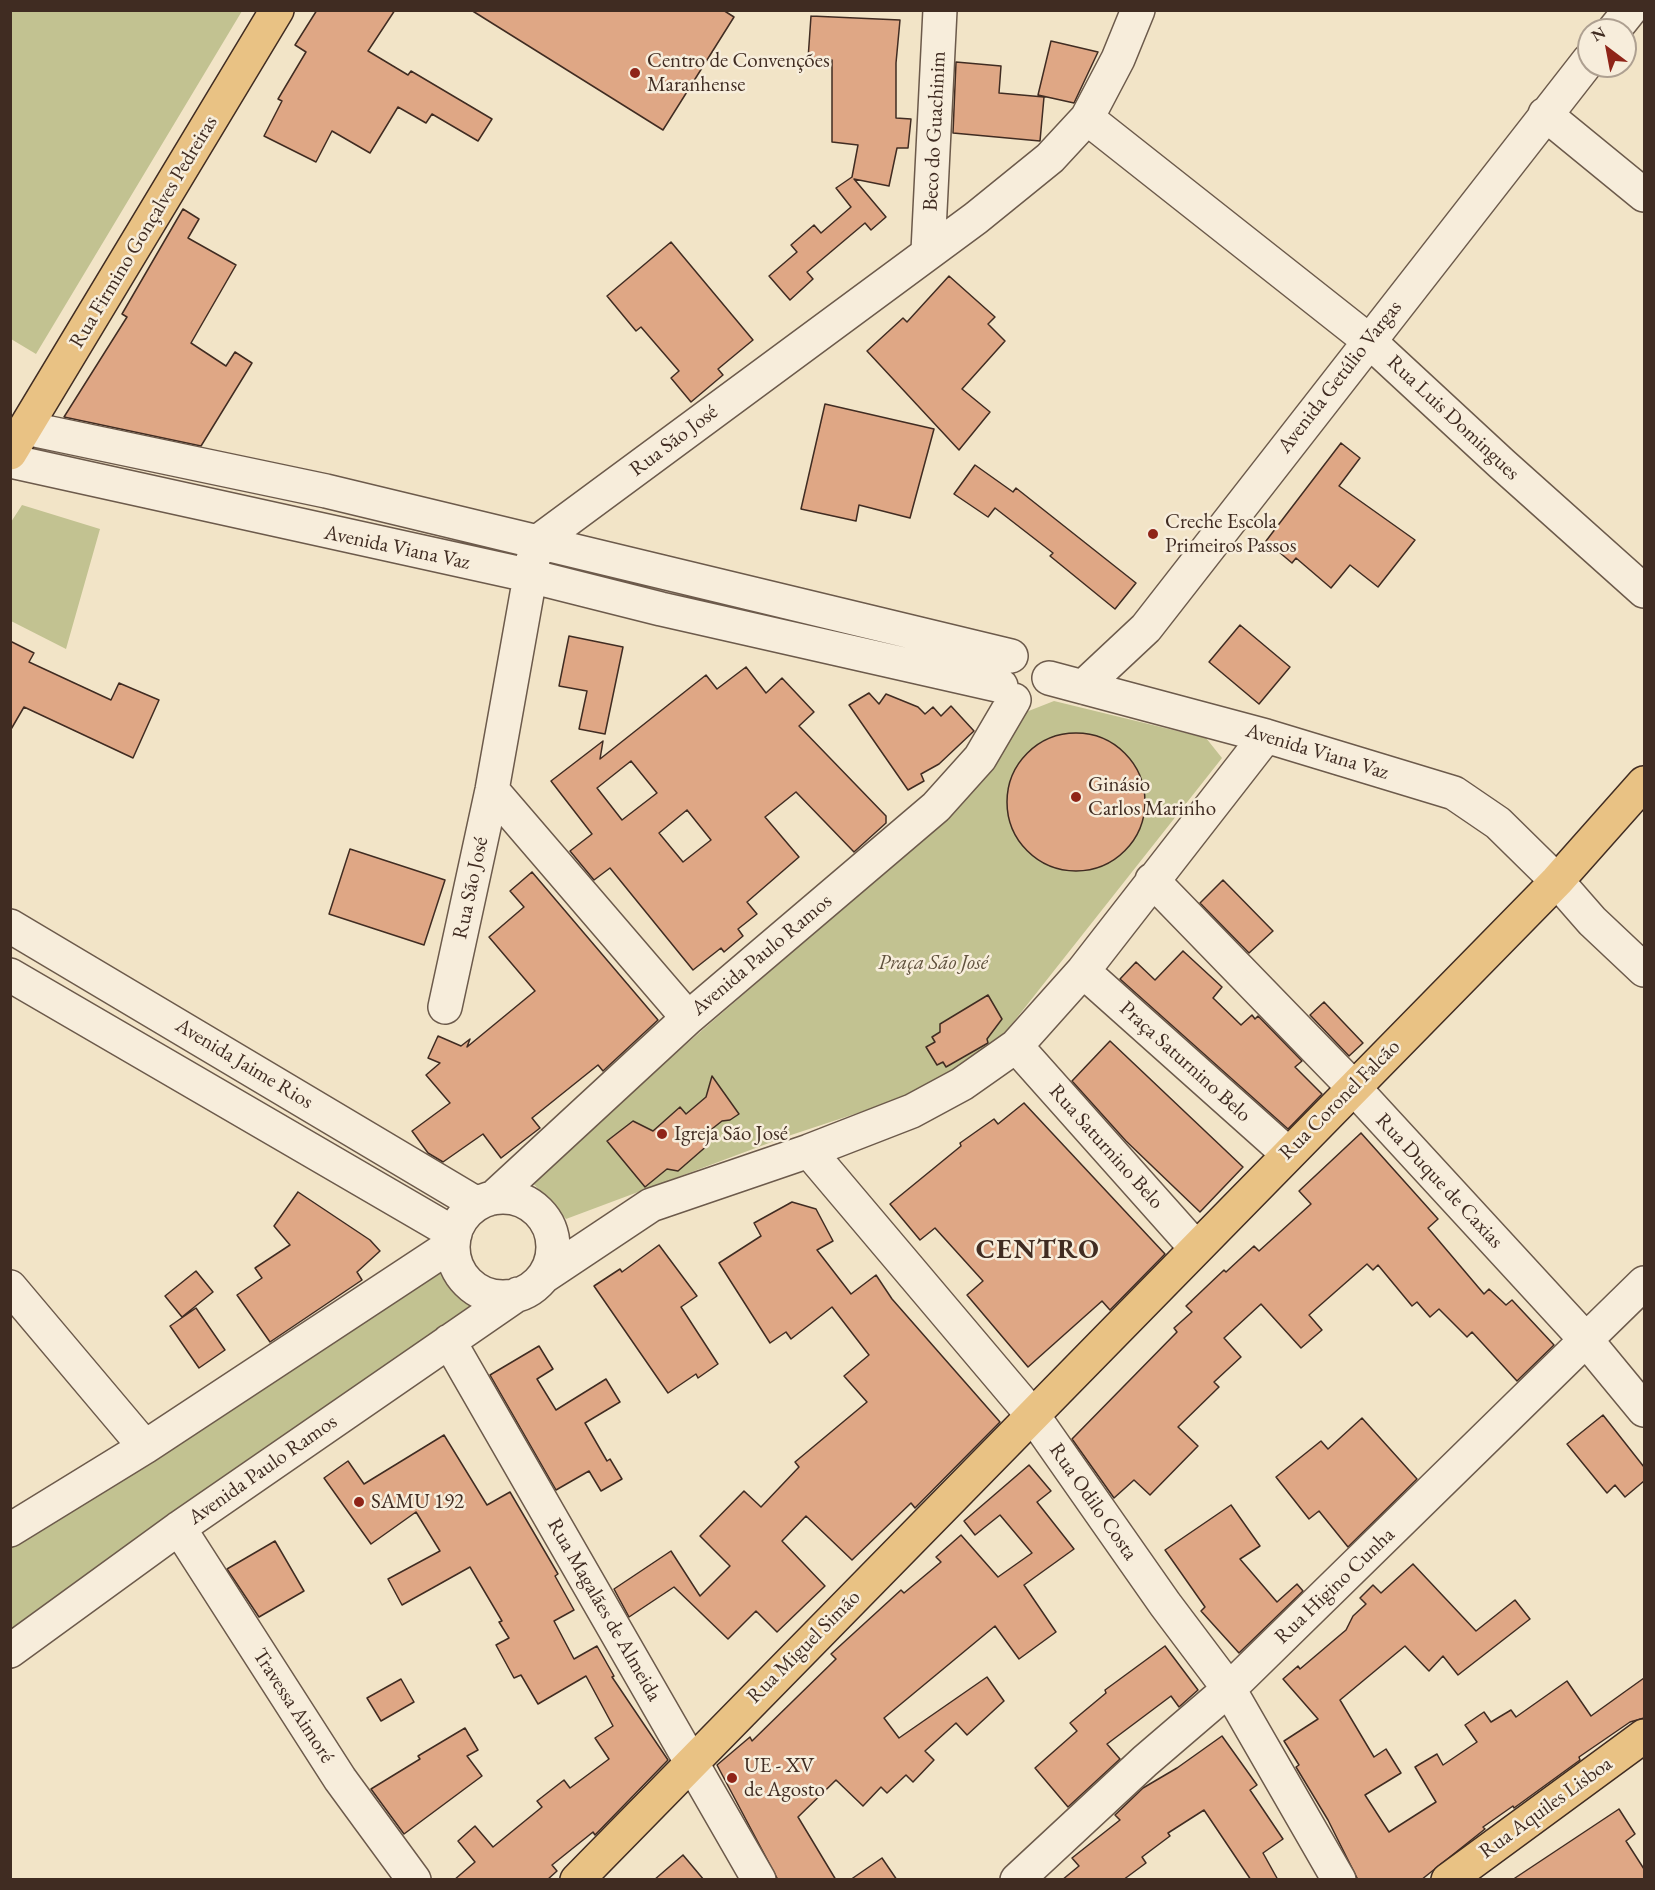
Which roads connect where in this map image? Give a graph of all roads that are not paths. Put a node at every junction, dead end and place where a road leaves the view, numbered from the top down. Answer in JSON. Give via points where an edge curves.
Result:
{"nodes":[{"id":1,"x":277,"y":10,"type":"edge"},
{"id":2,"x":940,"y":10,"type":"edge"},
{"id":3,"x":1138,"y":10,"type":"edge"},
{"id":4,"x":1577,"y":75,"type":"edge"},
{"id":5,"x":1545,"y":114,"type":"junction"},
{"id":6,"x":1087,"y":118,"type":"junction"},
{"id":7,"x":1644,"y":195,"type":"edge"},
{"id":8,"x":928,"y":251,"type":"junction"},
{"id":9,"x":1368,"y":340,"type":"junction"},
{"id":10,"x":18,"y":440,"type":"edge"},
{"id":11,"x":10,"y":461,"type":"edge"},
{"id":12,"x":326,"y":490,"type":"junction"},
{"id":13,"x":318,"y":531,"type":"junction"},
{"id":14,"x":536,"y":543,"type":"junction"},
{"id":15,"x":531,"y":576,"type":"junction"},
{"id":16,"x":1644,"y":591,"type":"edge"},
{"id":17,"x":792,"y":605,"type":"junction"},
{"id":18,"x":783,"y":638,"type":"junction"},
{"id":19,"x":1048,"y":678,"type":"junction"},
{"id":20,"x":1009,"y":681,"type":"junction"},
{"id":21,"x":1083,"y":687,"type":"junction"},
{"id":22,"x":1266,"y":736,"type":"junction"},
{"id":23,"x":1644,"y":783,"type":"edge"},
{"id":24,"x":492,"y":790,"type":"junction"},
{"id":25,"x":1152,"y":880,"type":"junction"},
{"id":26,"x":1557,"y":881,"type":"junction"},
{"id":27,"x":12,"y":931,"type":"edge"},
{"id":28,"x":1083,"y":970,"type":"junction"},
{"id":29,"x":1644,"y":970,"type":"edge"},
{"id":30,"x":10,"y":975,"type":"edge"},
{"id":31,"x":445,"y":1007,"type":"dead end"},
{"id":32,"x":688,"y":1018,"type":"junction"},
{"id":33,"x":1016,"y":1046,"type":"junction"},
{"id":34,"x":239,"y":1060,"type":"junction"},
{"id":35,"x":1354,"y":1088,"type":"junction"},
{"id":36,"x":218,"y":1096,"type":"junction"},
{"id":37,"x":809,"y":1151,"type":"junction"},
{"id":38,"x":1287,"y":1153,"type":"junction"},
{"id":39,"x":485,"y":1201,"type":"junction"},
{"id":40,"x":454,"y":1239,"type":"junction"},
{"id":41,"x":1196,"y":1248,"type":"junction"},
{"id":42,"x":1644,"y":1282,"type":"edge"},
{"id":43,"x":530,"y":1286,"type":"junction"},
{"id":44,"x":10,"y":1287,"type":"edge"},
{"id":45,"x":449,"y":1341,"type":"junction"},
{"id":46,"x":1587,"y":1341,"type":"junction"},
{"id":47,"x":1644,"y":1410,"type":"edge"},
{"id":48,"x":1034,"y":1417,"type":"junction"},
{"id":49,"x":145,"y":1447,"type":"junction"},
{"id":50,"x":179,"y":1528,"type":"junction"},
{"id":51,"x":10,"y":1530,"type":"edge"},
{"id":52,"x":10,"y":1651,"type":"edge"},
{"id":53,"x":1229,"y":1689,"type":"junction"},
{"id":54,"x":1644,"y":1736,"type":"edge"},
{"id":55,"x":690,"y":1761,"type":"junction"},
{"id":56,"x":414,"y":1880,"type":"edge"},
{"id":57,"x":577,"y":1880,"type":"edge"},
{"id":58,"x":759,"y":1880,"type":"edge"},
{"id":59,"x":1017,"y":1880,"type":"edge"},
{"id":60,"x":1338,"y":1880,"type":"edge"},
{"id":61,"x":1448,"y":1880,"type":"edge"}],
"edges":[{"from":1,"to":10,"type":"main road","name":"Rua Firmino Gonçalves Pedreiras"},
{"from":2,"to":8,"type":"street","name":"Beco do Guachinim"},
{"from":3,"to":6,"type":"street","name":"Rua São José"},
{"from":4,"to":5,"type":"street","name":"Avenida Getúlio Vargas"},
{"from":5,"to":7,"type":"street"},
{"from":5,"to":9,"type":"street","name":"Avenida Getúlio Vargas"},
{"from":6,"to":8,"type":"street","name":"Rua São José","via":[[1017,186]]},
{"from":6,"to":9,"type":"street","name":"Rua Luis Domingues"},
{"from":8,"to":14,"type":"street","name":"Rua São José"},
{"from":9,"to":16,"type":"street","name":"Rua Luis Domingues"},
{"from":9,"to":21,"type":"street","name":"Avenida Getúlio Vargas","via":[[1146,628]]},
{"from":10,"to":12,"type":"street","name":"Avenida Viana Vaz"},
{"from":11,"to":13,"type":"street","name":"Avenida Viana Vaz"},
{"from":12,"to":13,"type":"street"},
{"from":12,"to":14,"type":"street","name":"Avenida Viana Vaz"},
{"from":13,"to":15,"type":"street","name":"Avenida Viana Vaz"},
{"from":14,"to":15,"type":"street","name":"Rua São José"},
{"from":14,"to":17,"type":"street","name":"Avenida Viana Vaz"},
{"from":15,"to":18,"type":"street","name":"Avenida Viana Vaz"},
{"from":15,"to":24,"type":"street","name":"Rua São José"},
{"from":17,"to":18,"type":"street"},
{"from":17,"to":20,"type":"street","name":"Avenida Viana Vaz"},
{"from":18,"to":20,"type":"street","name":"Avenida Viana Vaz"},
{"from":19,"to":20,"type":"street","via":[[1043,693],[1022,702]]},
{"from":19,"to":20,"type":"street","via":[[1040,658],[1026,652]]},
{"from":19,"to":21,"type":"street","name":"Avenida Viana Vaz"},
{"from":20,"to":32,"type":"street","name":"Avenida Paulo Ramos","via":[[980,758],[936,807]]},
{"from":21,"to":22,"type":"street","name":"Avenida Viana Vaz"},
{"from":22,"to":25,"type":"street"},
{"from":22,"to":26,"type":"street","name":"Avenida Viana Vaz","via":[[1454,793],[1498,823]]},
{"from":23,"to":26,"type":"main road","name":"Rua Coronel Falcão"},
{"from":24,"to":31,"type":"street","name":"Rua São José"},
{"from":24,"to":32,"type":"street"},
{"from":25,"to":28,"type":"street"},
{"from":25,"to":35,"type":"street","name":"Rua Duque de Caxias"},
{"from":26,"to":29,"type":"street","name":"Avenida Viana Vaz"},
{"from":26,"to":35,"type":"main road","name":"Rua Coronel Falcão"},
{"from":27,"to":34,"type":"street","name":"Avenida Jaime Rios"},
{"from":28,"to":33,"type":"street"},
{"from":28,"to":38,"type":"street","name":"Praça Saturnino Belo"},
{"from":30,"to":36,"type":"street","name":"Avenida Jaime Rios"},
{"from":32,"to":39,"type":"street","name":"Avenida Paulo Ramos"},
{"from":33,"to":37,"type":"street","via":[[962,1084],[912,1111]]},
{"from":33,"to":41,"type":"street","name":"Rua Saturnino Belo"},
{"from":34,"to":36,"type":"street"},
{"from":34,"to":39,"type":"street","name":"Avenida Jaime Rios"},
{"from":35,"to":38,"type":"main road","name":"Rua Coronel Falcão"},
{"from":35,"to":46,"type":"street","name":"Rua Duque de Caxias"},
{"from":36,"to":40,"type":"street","name":"Avenida Jaime Rios"},
{"from":37,"to":43,"type":"street","via":[[651,1205]]},
{"from":37,"to":48,"type":"street","name":"Rua Odilo Costa"},
{"from":38,"to":41,"type":"main road","name":"Rua Coronel Falcão"},
{"from":39,"to":40,"type":"street","via":[[467,1212]]},
{"from":39,"to":43,"type":"street","via":[[508,1197],[523,1200],[546,1220],[554,1245],[549,1267]]},
{"from":40,"to":43,"type":"street","via":[[458,1268],[473,1286],[494,1296]]},
{"from":40,"to":49,"type":"street"},
{"from":41,"to":48,"type":"main road","name":"Rua Coronel Falcão"},
{"from":42,"to":46,"type":"street","name":"Rua Higino Cunha"},
{"from":43,"to":45,"type":"street","name":"Avenida Paulo Ramos"},
{"from":44,"to":49,"type":"street"},
{"from":45,"to":50,"type":"street","name":"Avenida Paulo Ramos"},
{"from":45,"to":55,"type":"street","name":"Rua Magalães de Almeida"},
{"from":46,"to":47,"type":"street","name":"Rua Duque de Caxias"},
{"from":46,"to":53,"type":"street","name":"Rua Higino Cunha"},
{"from":48,"to":53,"type":"street","name":"Rua Odilo Costa"},
{"from":48,"to":55,"type":"main road","name":"Rua Miguel Simão"},
{"from":49,"to":51,"type":"street"},
{"from":50,"to":52,"type":"street","name":"Avenida Paulo Ramos"},
{"from":50,"to":56,"type":"street","name":"Travessa Aimoré","via":[[340,1779]]},
{"from":53,"to":59,"type":"street","name":"Rua Higino Cunha"},
{"from":53,"to":60,"type":"street","name":"Rua Odilo Costa"},
{"from":54,"to":61,"type":"main road","name":"Rua Aquiles Lisboa"},
{"from":55,"to":57,"type":"main road","name":"Rua Miguel Simão"},
{"from":55,"to":58,"type":"street","name":"Rua Magalães de Almeida"}]}
